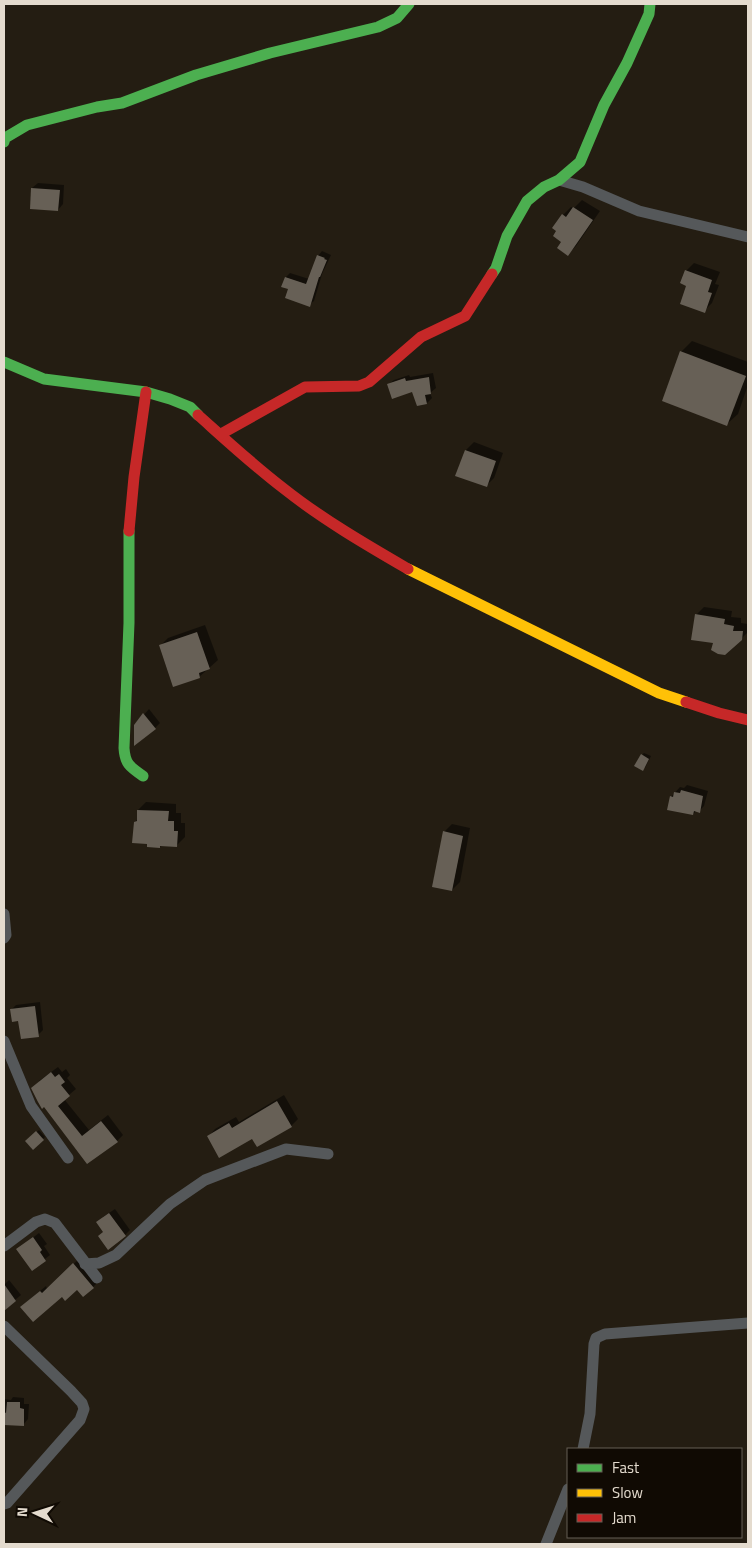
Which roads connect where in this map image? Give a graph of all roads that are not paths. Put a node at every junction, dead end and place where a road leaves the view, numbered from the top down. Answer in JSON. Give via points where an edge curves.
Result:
{"nodes":[{"id":1,"x":409,"y":4,"type":"edge"},
{"id":2,"x":650,"y":4,"type":"edge"},
{"id":3,"x":4,"y":142,"type":"edge"},
{"id":4,"x":559,"y":180,"type":"junction"},
{"id":5,"x":748,"y":237,"type":"edge"},
{"id":6,"x":4,"y":362,"type":"edge"},
{"id":7,"x":146,"y":392,"type":"junction"},
{"id":8,"x":221,"y":434,"type":"junction"},
{"id":9,"x":748,"y":720,"type":"edge"},
{"id":10,"x":143,"y":776,"type":"dead end"},
{"id":11,"x":4,"y":914,"type":"edge"},
{"id":12,"x":4,"y":938,"type":"edge"},
{"id":13,"x":4,"y":1041,"type":"edge"},
{"id":14,"x":328,"y":1154,"type":"dead end"},
{"id":15,"x":68,"y":1158,"type":"dead end"},
{"id":16,"x":4,"y":1246,"type":"edge"},
{"id":17,"x":85,"y":1264,"type":"junction"},
{"id":18,"x":97,"y":1278,"type":"dead end"},
{"id":19,"x":748,"y":1323,"type":"edge"},
{"id":20,"x":4,"y":1326,"type":"edge"},
{"id":21,"x":583,"y":1448,"type":"edge"},
{"id":22,"x":567,"y":1492,"type":"edge"},
{"id":23,"x":4,"y":1504,"type":"edge"},
{"id":24,"x":546,"y":1544,"type":"edge"}],
"edges":[{"from":1,"to":3,"type":"street","via":[[397,18],[378,27],[270,52],[122,103],[97,106],[27,125]]},
{"from":2,"to":4,"type":"street","via":[[649,14],[580,162]]},
{"from":4,"to":5,"type":"street","via":[[639,211]]},
{"from":4,"to":8,"type":"street","via":[[544,186],[527,201],[507,236],[496,268],[465,316],[421,337],[368,382],[359,386],[305,387]]},
{"from":6,"to":7,"type":"street","via":[[44,379]]},
{"from":7,"to":8,"type":"street","via":[[190,407]]},
{"from":7,"to":10,"type":"street","via":[[128,540],[124,740],[128,766]]},
{"from":8,"to":9,"type":"street","via":[[284,489],[349,534],[416,574],[659,693]]},
{"from":11,"to":12,"type":"street"},
{"from":13,"to":15,"type":"street","via":[[31,1106]]},
{"from":14,"to":17,"type":"street","via":[[286,1149],[205,1180],[170,1204],[116,1255],[99,1264]]},
{"from":16,"to":17,"type":"street","via":[[45,1219],[55,1223]]},
{"from":17,"to":18,"type":"street"},
{"from":19,"to":21,"type":"street","via":[[605,1334],[596,1338],[590,1414]]},
{"from":20,"to":23,"type":"street","via":[[72,1391],[84,1409],[80,1420]]},
{"from":22,"to":24,"type":"street"}]}
